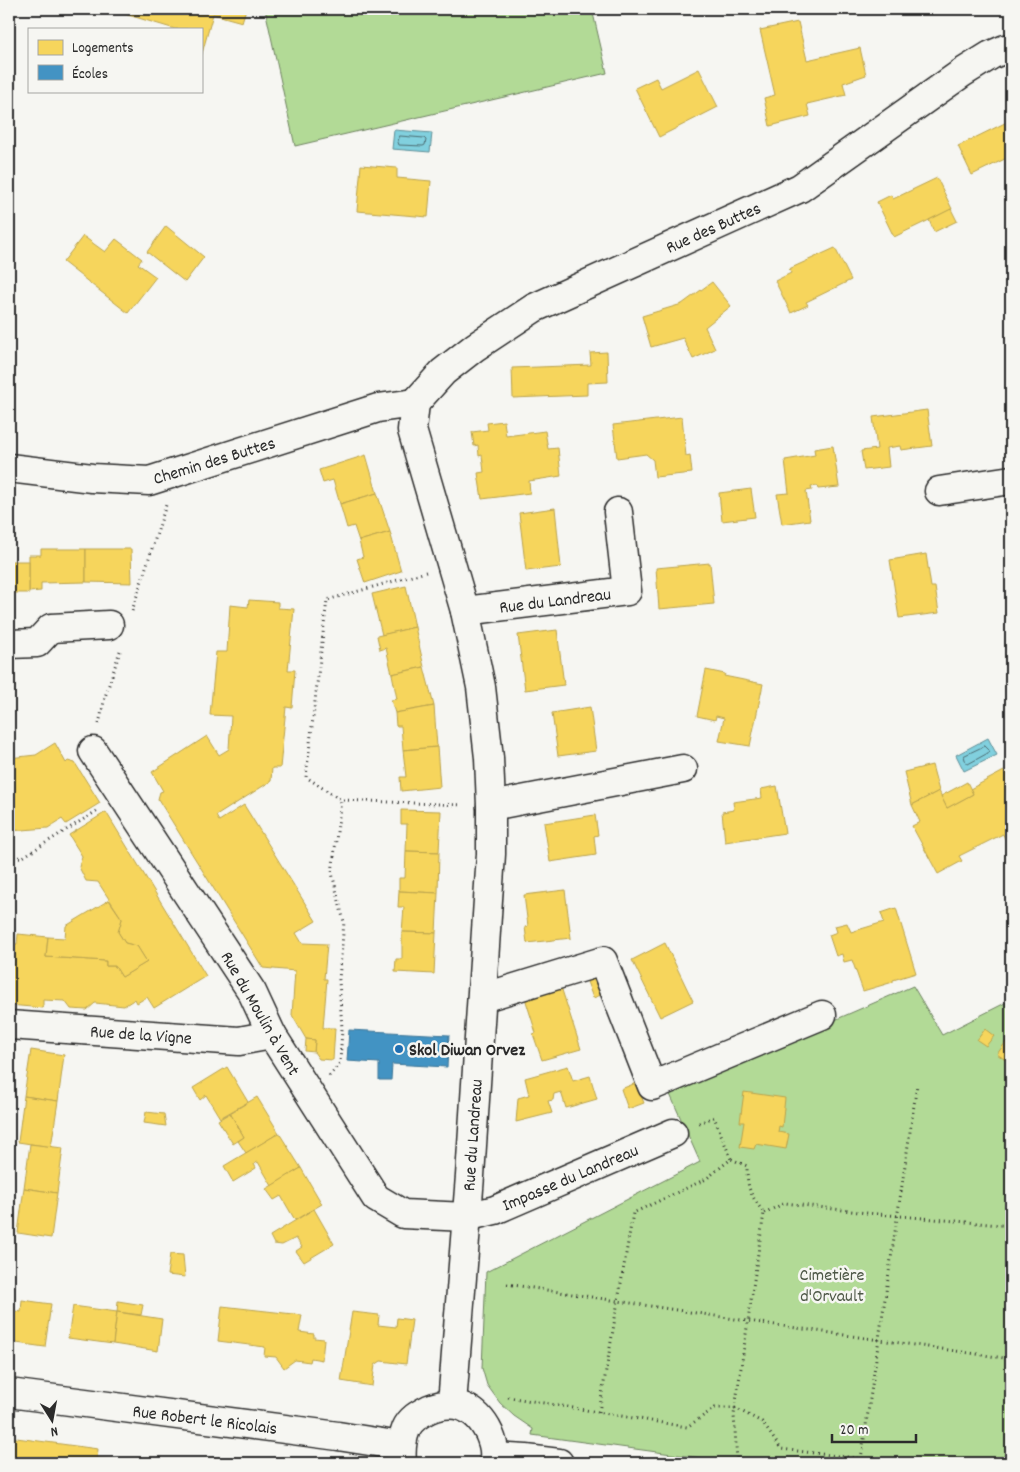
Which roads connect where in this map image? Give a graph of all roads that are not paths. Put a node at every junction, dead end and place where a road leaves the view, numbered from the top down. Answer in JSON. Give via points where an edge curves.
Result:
{"nodes":[{"id":1,"x":1011,"y":48,"type":"edge"},
{"id":2,"x":415,"y":403,"type":"junction"},
{"id":3,"x":9,"y":468,"type":"edge"},
{"id":4,"x":1011,"y":480,"type":"edge"},
{"id":5,"x":939,"y":491,"type":"dead end"},
{"id":6,"x":618,"y":512,"type":"dead end"},
{"id":7,"x":464,"y":611,"type":"junction"},
{"id":8,"x":109,"y":626,"type":"dead end"},
{"id":9,"x":9,"y":644,"type":"edge"},
{"id":10,"x":92,"y":751,"type":"dead end"},
{"id":11,"x":683,"y":769,"type":"dead end"},
{"id":12,"x":491,"y":806,"type":"junction"},
{"id":13,"x":482,"y":998,"type":"junction"},
{"id":14,"x":822,"y":1015,"type":"dead end"},
{"id":15,"x":9,"y":1025,"type":"edge"},
{"id":16,"x":272,"y":1036,"type":"junction"},
{"id":17,"x":673,"y":1133,"type":"road end"},
{"id":18,"x":466,"y":1217,"type":"junction"},
{"id":19,"x":9,"y":1393,"type":"edge"},
{"id":20,"x":452,"y":1404,"type":"junction"},
{"id":21,"x":401,"y":1455,"type":"edge"},
{"id":22,"x":494,"y":1460,"type":"edge"},
{"id":23,"x":559,"y":1463,"type":"edge"}],
"edges":[{"from":1,"to":2,"type":"street","name":"Rue des Buttes","via":[[991,55],[962,73],[800,188],[534,308],[443,372]]},
{"from":2,"to":3,"type":"street","name":"Chemin des Buttes","via":[[378,408],[149,482]]},
{"from":2,"to":7,"type":"street","name":"Rue du Landreau","via":[[412,430]]},
{"from":4,"to":5,"type":"street"},
{"from":6,"to":7,"type":"street","name":"Rue du Landreau","via":[[627,591]]},
{"from":7,"to":12,"type":"street","name":"Rue du Landreau","via":[[482,686]]},
{"from":8,"to":9,"type":"street","via":[[51,628],[37,643]]},
{"from":10,"to":16,"type":"street","name":"Rue du Moulin à Vent","via":[[252,992]]},
{"from":11,"to":12,"type":"street"},
{"from":12,"to":13,"type":"street","name":"Rue du Landreau"},
{"from":13,"to":14,"type":"street","via":[[603,961],[652,1086]]},
{"from":13,"to":18,"type":"street","name":"Rue du Landreau"},
{"from":15,"to":16,"type":"street","name":"Rue de la Vigne","via":[[239,1042]]},
{"from":16,"to":18,"type":"street","name":"Rue du Moulin à Vent","via":[[376,1198],[403,1214]]},
{"from":17,"to":18,"type":"street","name":"Impasse du Landreau","via":[[495,1210]]},
{"from":18,"to":20,"type":"street","name":"Rue du Landreau"},
{"from":19,"to":21,"type":"street","name":"Rue Robert le Ricolais","via":[[338,1436]]},
{"from":20,"to":21,"type":"street","via":[[436,1406],[417,1415],[406,1428]]},
{"from":20,"to":22,"type":"street","via":[[470,1410],[484,1422],[492,1440]]},
{"from":22,"to":23,"type":"street"}]}
